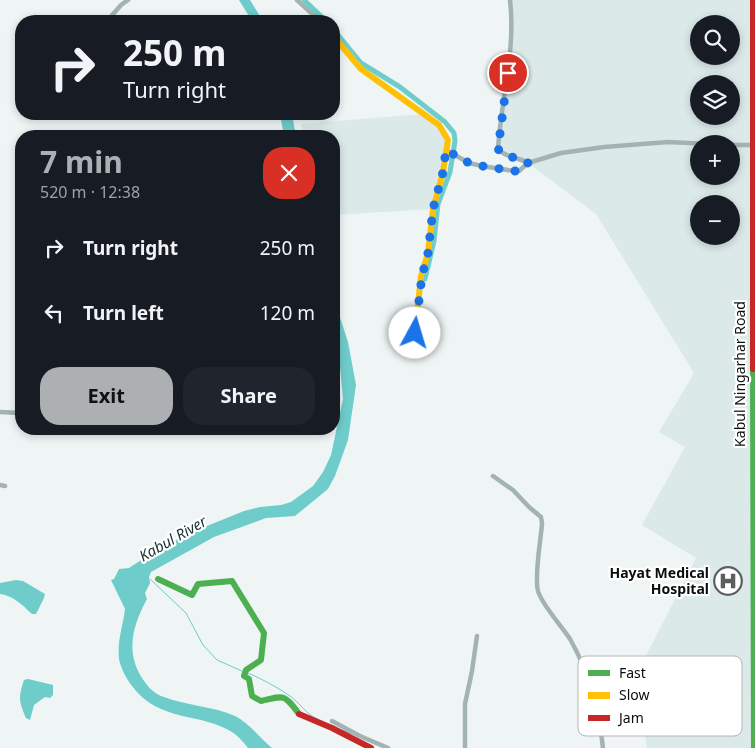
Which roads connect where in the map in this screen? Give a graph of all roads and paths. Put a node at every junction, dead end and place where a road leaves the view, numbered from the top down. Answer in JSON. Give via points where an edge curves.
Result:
{"nodes":[{"id":1,"x":128,"y":0,"type":"edge"},
{"id":2,"x":298,"y":0,"type":"edge"},
{"id":3,"x":510,"y":0,"type":"edge"},
{"id":4,"x":753,"y":0,"type":"edge"},
{"id":5,"x":112,"y":15,"type":"edge"},
{"id":6,"x":314,"y":15,"type":"edge"},
{"id":7,"x":754,"y":19,"type":"edge"},
{"id":8,"x":340,"y":44,"type":"edge"},
{"id":9,"x":690,"y":143,"type":"edge"},
{"id":10,"x":740,"y":145,"type":"edge"},
{"id":11,"x":753,"y":145,"type":"junction"},
{"id":12,"x":446,"y":150,"type":"junction"},
{"id":13,"x":528,"y":163,"type":"junction"},
{"id":14,"x":415,"y":333,"type":"dead end"},
{"id":15,"x":0,"y":412,"type":"edge"},
{"id":16,"x":15,"y":413,"type":"edge"},
{"id":17,"x":493,"y":476,"type":"dead end"},
{"id":18,"x":754,"y":529,"type":"edge"},
{"id":19,"x":158,"y":579,"type":"dead end"},
{"id":20,"x":754,"y":618,"type":"edge"},
{"id":21,"x":477,"y":636,"type":"dead end"},
{"id":22,"x":578,"y":656,"type":"edge"},
{"id":23,"x":332,"y":721,"type":"dead end"},
{"id":24,"x":371,"y":748,"type":"edge"},
{"id":25,"x":388,"y":748,"type":"edge"},
{"id":26,"x":465,"y":748,"type":"edge"},
{"id":27,"x":754,"y":748,"type":"edge"}],
"edges":[{"from":1,"to":5,"type":"street"},
{"from":2,"to":6,"type":"street"},
{"from":3,"to":13,"type":"street","via":[[512,38],[498,149]]},
{"from":4,"to":7,"type":"main road","name":"Kabul Ningarhar Road"},
{"from":7,"to":11,"type":"main road","name":"Kabul Ningarhar Road"},
{"from":8,"to":12,"type":"main road","via":[[361,69],[439,125],[448,140]]},
{"from":9,"to":13,"type":"street","via":[[618,145],[561,153]]},
{"from":10,"to":11,"type":"street"},
{"from":11,"to":18,"type":"main road","name":"Kabul Ningarhar Road"},
{"from":12,"to":13,"type":"street","via":[[469,163],[482,166],[519,171]]},
{"from":12,"to":14,"type":"main road","via":[[433,209]]},
{"from":15,"to":16,"type":"street"},
{"from":17,"to":22,"type":"street","via":[[541,517],[538,590]]},
{"from":18,"to":20,"type":"main road","name":"Kabul Ningarhar Road"},
{"from":19,"to":24,"type":"main road","via":[[192,595],[198,584],[232,581],[264,633],[261,660],[245,673],[252,696],[261,702],[281,696],[288,699],[300,716]]},
{"from":20,"to":27,"type":"main road","name":"Kabul Ningarhar Road"},
{"from":21,"to":26,"type":"street","via":[[465,704]]},
{"from":23,"to":25,"type":"street"}]}
